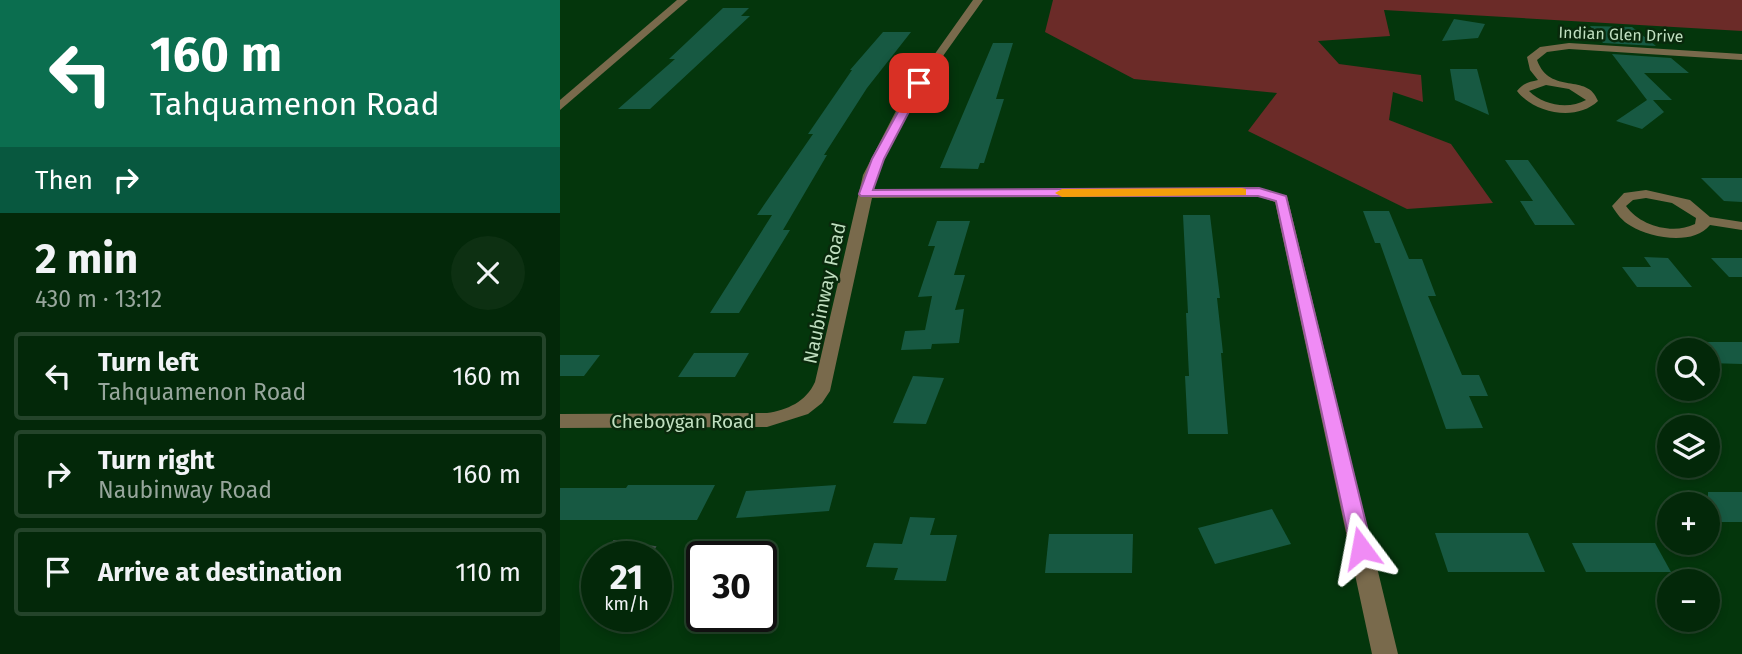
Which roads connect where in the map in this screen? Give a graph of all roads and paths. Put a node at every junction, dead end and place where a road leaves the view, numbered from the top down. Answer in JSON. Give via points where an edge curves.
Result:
{"nodes":[{"id":1,"x":683,"y":0,"type":"edge"},
{"id":2,"x":978,"y":0,"type":"edge"},
{"id":3,"x":1742,"y":57,"type":"edge"},
{"id":4,"x":1546,"y":82,"type":"junction"},
{"id":5,"x":560,"y":106,"type":"edge"},
{"id":6,"x":865,"y":194,"type":"junction"},
{"id":7,"x":1703,"y":220,"type":"junction"},
{"id":8,"x":1742,"y":226,"type":"edge"},
{"id":9,"x":804,"y":408,"type":"joint"},
{"id":10,"x":560,"y":421,"type":"edge"},
{"id":11,"x":1385,"y":654,"type":"edge"}],
"edges":[{"from":1,"to":5,"type":"street"},
{"from":2,"to":6,"type":"street","name":"Naubinway Road","via":[[906,103]]},
{"from":3,"to":4,"type":"street","name":"Indian Glen Drive","via":[[1555,47],[1539,51],[1531,59]]},
{"from":4,"to":4,"type":"street","via":[[1523,91],[1535,101],[1560,107],[1592,101],[1579,88]]},
{"from":6,"to":9,"type":"street","name":"Naubinway Road","via":[[822,388]]},
{"from":6,"to":11,"type":"street","via":[[1276,195],[1284,205]]},
{"from":7,"to":7,"type":"street","via":[[1686,204],[1656,195],[1629,196],[1619,206],[1632,220],[1661,231],[1691,232],[1702,226]]},
{"from":7,"to":8,"type":"street"},
{"from":9,"to":10,"type":"street","name":"Cheboygan Road","via":[[767,420]]}]}
